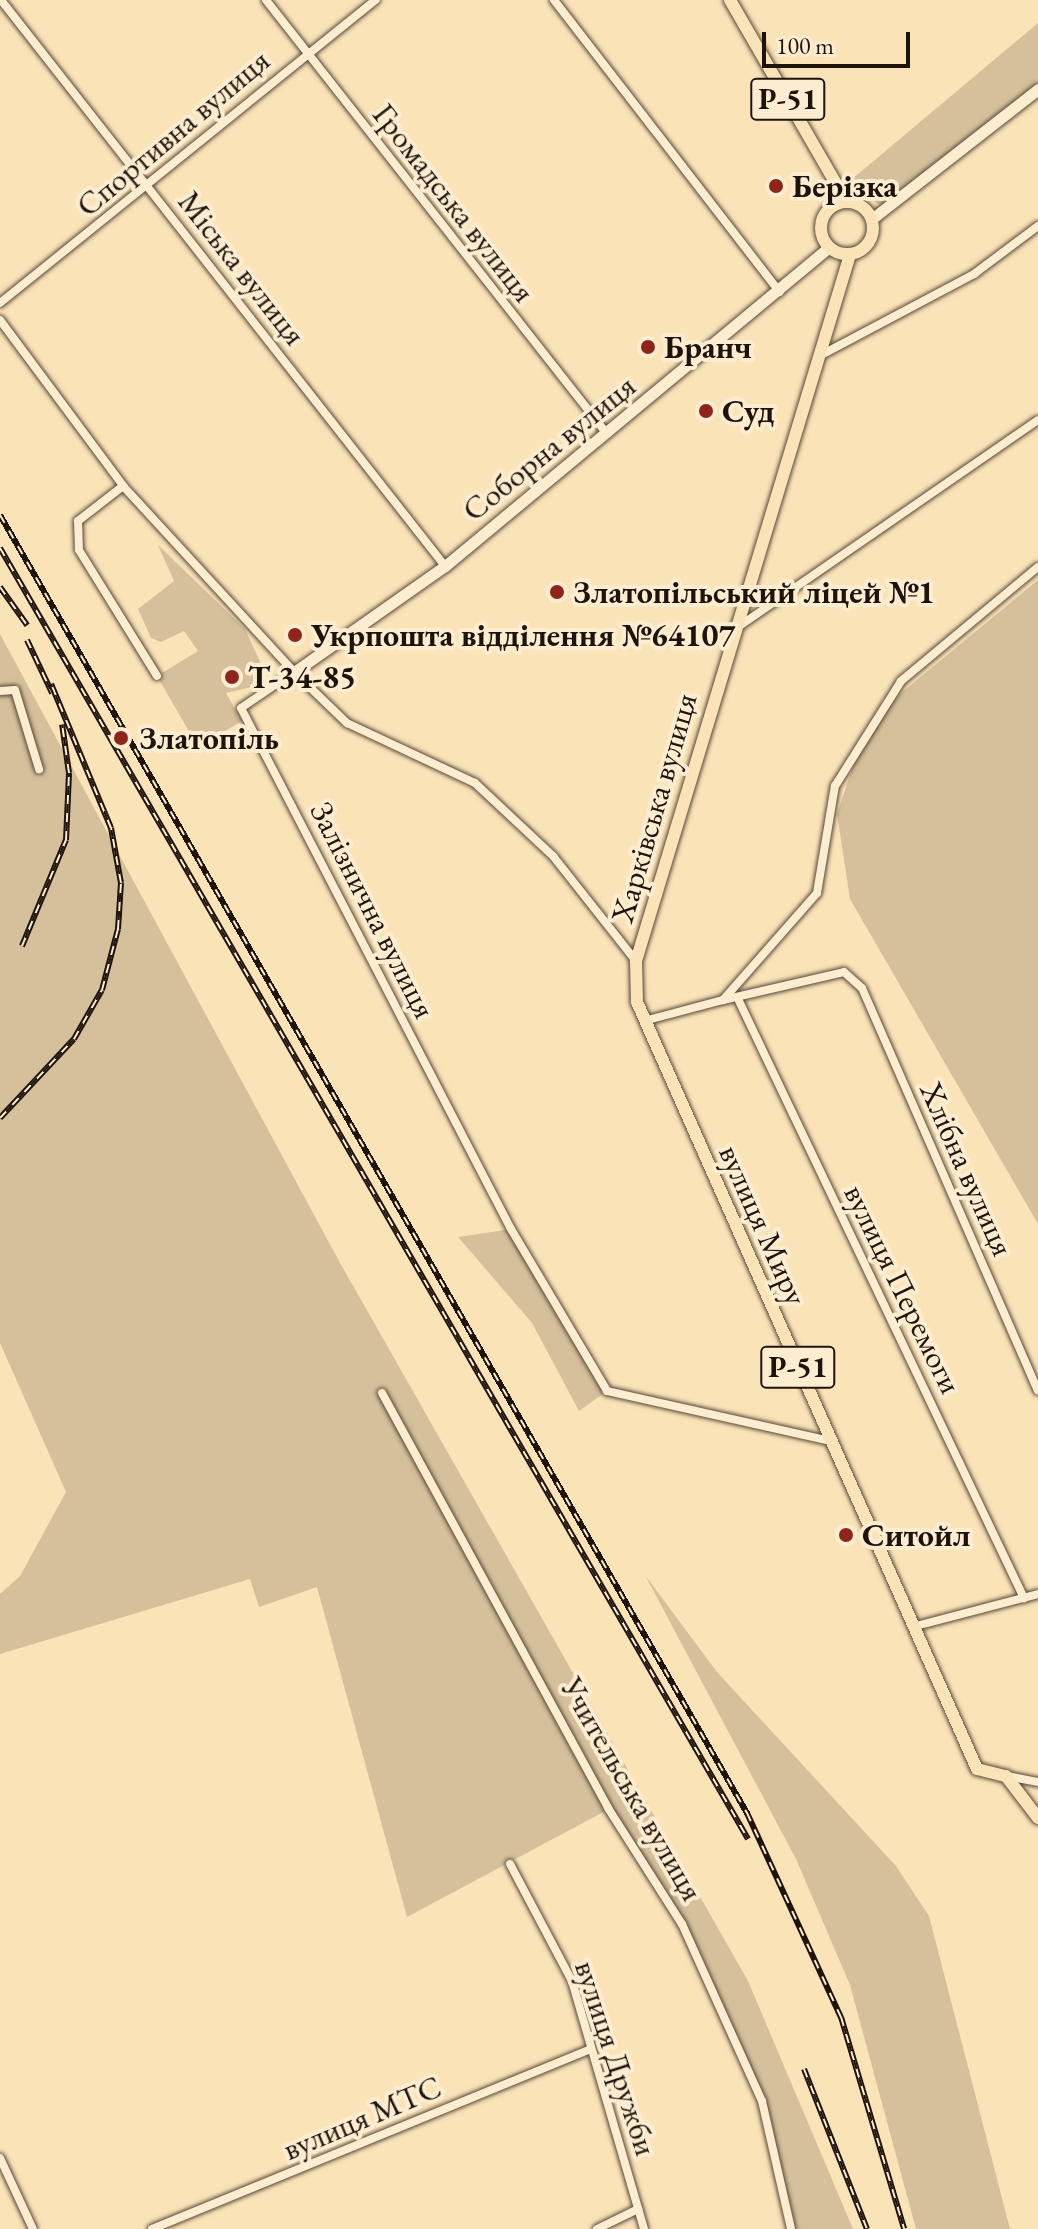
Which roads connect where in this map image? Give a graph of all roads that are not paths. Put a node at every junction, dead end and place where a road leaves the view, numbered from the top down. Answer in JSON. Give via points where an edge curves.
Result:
{"nodes":[{"id":1,"x":1,"y":0,"type":"edge"},
{"id":2,"x":266,"y":0,"type":"edge"},
{"id":3,"x":376,"y":0,"type":"edge"},
{"id":4,"x":554,"y":0,"type":"edge"},
{"id":5,"x":730,"y":0,"type":"edge"},
{"id":6,"x":306,"y":53,"type":"junction"},
{"id":7,"x":1038,"y":89,"type":"edge"},
{"id":8,"x":150,"y":189,"type":"junction"},
{"id":9,"x":845,"y":199,"type":"junction"},
{"id":10,"x":873,"y":218,"type":"junction"},
{"id":11,"x":1038,"y":226,"type":"edge"},
{"id":12,"x":826,"y":250,"type":"junction"},
{"id":13,"x":849,"y":258,"type":"junction"},
{"id":14,"x":780,"y":293,"type":"junction"},
{"id":15,"x":0,"y":303,"type":"edge"},
{"id":16,"x":0,"y":320,"type":"edge"},
{"id":17,"x":825,"y":353,"type":"junction"},
{"id":18,"x":1038,"y":420,"type":"edge"},
{"id":19,"x":607,"y":434,"type":"junction"},
{"id":20,"x":123,"y":486,"type":"junction"},
{"id":21,"x":445,"y":566,"type":"junction"},
{"id":22,"x":1038,"y":567,"type":"edge"},
{"id":23,"x":734,"y":629,"type":"junction"},
{"id":24,"x":294,"y":672,"type":"junction"},
{"id":25,"x":157,"y":676,"type":"dead end"},
{"id":26,"x":0,"y":691,"type":"edge"},
{"id":27,"x":39,"y":769,"type":"dead end"},
{"id":28,"x":636,"y":961,"type":"junction"},
{"id":29,"x":723,"y":1000,"type":"junction"},
{"id":30,"x":739,"y":1001,"type":"junction"},
{"id":31,"x":644,"y":1021,"type":"junction"},
{"id":32,"x":1038,"y":1390,"type":"edge"},
{"id":33,"x":382,"y":1393,"type":"dead end"},
{"id":34,"x":830,"y":1441,"type":"junction"},
{"id":35,"x":1038,"y":1594,"type":"edge"},
{"id":36,"x":1024,"y":1598,"type":"junction"},
{"id":37,"x":916,"y":1626,"type":"junction"},
{"id":38,"x":1006,"y":1776,"type":"junction"},
{"id":39,"x":1038,"y":1782,"type":"edge"},
{"id":40,"x":1038,"y":1818,"type":"edge"},
{"id":41,"x":510,"y":1864,"type":"dead end"},
{"id":42,"x":590,"y":2049,"type":"junction"},
{"id":43,"x":0,"y":2158,"type":"edge"},
{"id":44,"x":638,"y":2209,"type":"junction"},
{"id":45,"x":33,"y":2229,"type":"edge"},
{"id":46,"x":152,"y":2229,"type":"edge"},
{"id":47,"x":597,"y":2229,"type":"edge"},
{"id":48,"x":644,"y":2229,"type":"edge"},
{"id":49,"x":791,"y":2229,"type":"edge"}],
"edges":[{"from":1,"to":8,"type":"street","name":"Міська вулиця"},
{"from":2,"to":6,"type":"street","name":"Громадська вулиця"},
{"from":3,"to":6,"type":"street","name":"Спортивна вулиця"},
{"from":4,"to":14,"type":"street"},
{"from":5,"to":9,"type":"main road","number":"Р-51"},
{"from":6,"to":8,"type":"street","name":"Спортивна вулиця"},
{"from":6,"to":19,"type":"street","name":"Громадська вулиця"},
{"from":7,"to":10,"type":"street"},
{"from":8,"to":15,"type":"street","name":"Спортивна вулиця"},
{"from":8,"to":21,"type":"street","name":"Міська вулиця"},
{"from":9,"to":10,"type":"main road","number":"Р-51","via":[[857,200]]},
{"from":9,"to":12,"type":"main road","via":[[827,218]]},
{"from":10,"to":13,"type":"main road","number":"Р-51","via":[[865,242]]},
{"from":11,"to":17,"type":"street","via":[[974,274]]},
{"from":12,"to":13,"type":"main road"},
{"from":12,"to":14,"type":"street","name":"Соборна вулиця"},
{"from":13,"to":17,"type":"main road","name":"Харківська вулиця","number":"Р-51"},
{"from":14,"to":19,"type":"street","name":"Соборна вулиця"},
{"from":16,"to":20,"type":"street"},
{"from":17,"to":23,"type":"main road","name":"Харківська вулиця","number":"Р-51"},
{"from":18,"to":23,"type":"street"},
{"from":19,"to":21,"type":"street","name":"Соборна вулиця"},
{"from":20,"to":24,"type":"street"},
{"from":20,"to":25,"type":"street","via":[[78,521],[79,550]]},
{"from":21,"to":24,"type":"street","name":"Соборна вулиця"},
{"from":22,"to":29,"type":"street","via":[[901,681],[835,786],[817,893]]},
{"from":23,"to":28,"type":"main road","name":"Харківська вулиця","number":"Р-51"},
{"from":24,"to":28,"type":"street","via":[[347,723],[475,783],[553,856]]},
{"from":24,"to":34,"type":"street","name":"Залізнична вулиця","via":[[241,708],[511,1229],[607,1391]]},
{"from":26,"to":27,"type":"street","via":[[15,690]]},
{"from":28,"to":31,"type":"main road","name":"вулиця Миру","number":"Р-51"},
{"from":29,"to":30,"type":"street"},
{"from":29,"to":31,"type":"street"},
{"from":30,"to":32,"type":"street","name":"Хлібна вулиця","via":[[844,972],[862,988]]},
{"from":30,"to":36,"type":"street","name":"вулиця Перемоги"},
{"from":31,"to":34,"type":"main road","name":"вулиця Миру","number":"Р-51"},
{"from":33,"to":49,"type":"street","name":"Учительська вулиця","via":[[608,1808],[682,1924],[762,2101]]},
{"from":34,"to":37,"type":"main road","name":"вулиця Миру","number":"Р-51"},
{"from":35,"to":36,"type":"street"},
{"from":36,"to":37,"type":"street"},
{"from":37,"to":38,"type":"main road","name":"вулиця Миру","number":"Р-51","via":[[977,1769]]},
{"from":38,"to":39,"type":"street"},
{"from":38,"to":40,"type":"main road"},
{"from":41,"to":42,"type":"street","name":"вулиця Дружби","via":[[572,1981]]},
{"from":42,"to":44,"type":"street","name":"вулиця Дружби"},
{"from":42,"to":46,"type":"street","name":"вулиця МТС"},
{"from":43,"to":45,"type":"street"},
{"from":44,"to":47,"type":"street"},
{"from":44,"to":48,"type":"street","name":"вулиця Дружби"}]}
